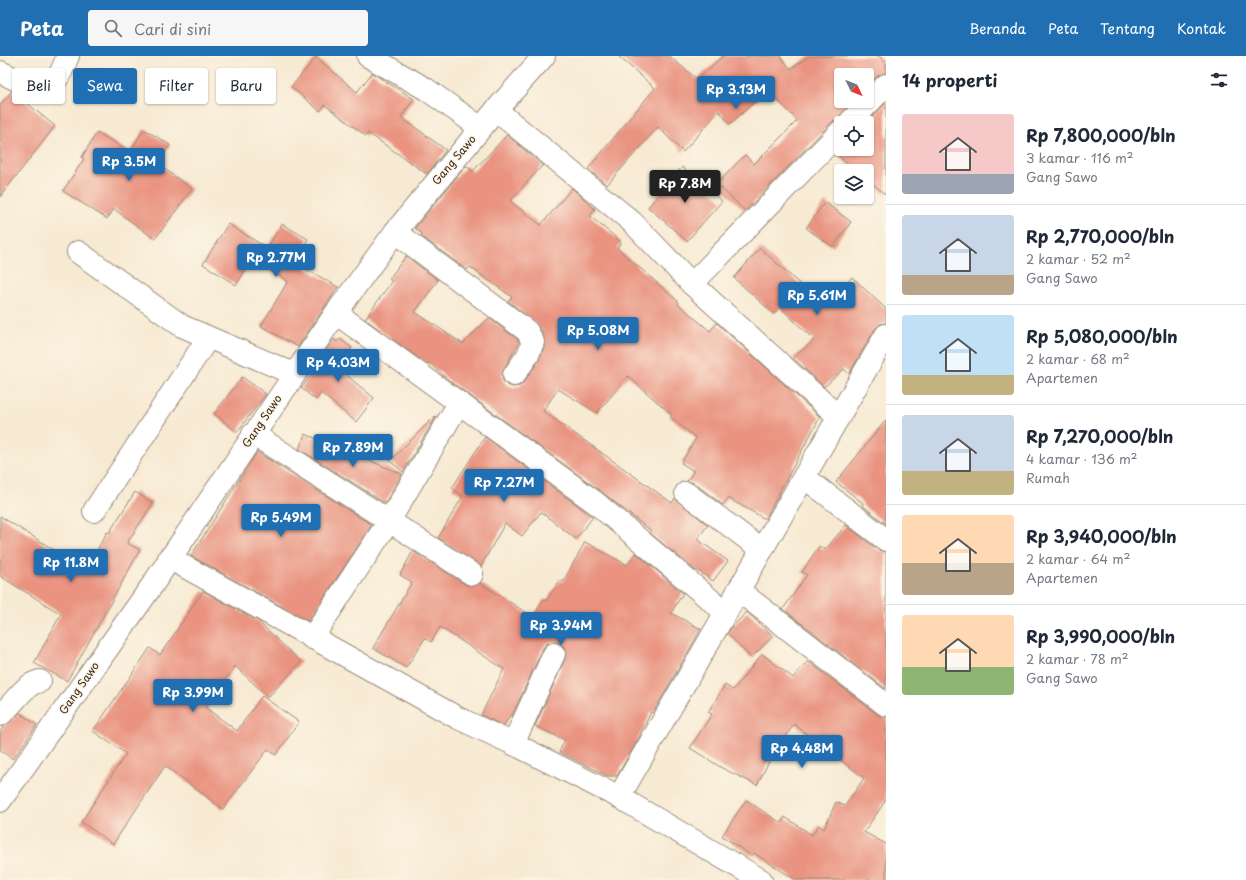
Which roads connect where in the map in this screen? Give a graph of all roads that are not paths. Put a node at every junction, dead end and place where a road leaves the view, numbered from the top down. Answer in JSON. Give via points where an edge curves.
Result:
{"nodes":[{"id":1,"x":68,"y":56,"type":"edge"},
{"id":2,"x":368,"y":56,"type":"edge"},
{"id":3,"x":544,"y":56,"type":"edge"},
{"id":4,"x":0,"y":72,"type":"edge"},
{"id":5,"x":886,"y":85,"type":"edge"},
{"id":6,"x":496,"y":110,"type":"junction"},
{"id":7,"x":856,"y":116,"type":"edge"},
{"id":8,"x":481,"y":128,"type":"junction"},
{"id":9,"x":834,"y":138,"type":"edge"},
{"id":10,"x":395,"y":232,"type":"junction"},
{"id":11,"x":78,"y":252,"type":"dead end"},
{"id":12,"x":692,"y":284,"type":"junction"},
{"id":13,"x":336,"y":313,"type":"junction"},
{"id":14,"x":886,"y":335,"type":"edge"},
{"id":15,"x":208,"y":338,"type":"junction"},
{"id":16,"x":294,"y":374,"type":"junction"},
{"id":17,"x":514,"y":375,"type":"dead end"},
{"id":18,"x":459,"y":403,"type":"junction"},
{"id":19,"x":839,"y":417,"type":"junction"},
{"id":20,"x":253,"y":434,"type":"junction"},
{"id":21,"x":804,"y":477,"type":"junction"},
{"id":22,"x":686,"y":493,"type":"dead end"},
{"id":23,"x":94,"y":511,"type":"dead end"},
{"id":24,"x":389,"y":521,"type":"junction"},
{"id":25,"x":886,"y":540,"type":"edge"},
{"id":26,"x":762,"y":550,"type":"junction"},
{"id":27,"x":169,"y":558,"type":"junction"},
{"id":28,"x":472,"y":574,"type":"dead end"},
{"id":29,"x":738,"y":590,"type":"junction"},
{"id":30,"x":726,"y":613,"type":"junction"},
{"id":31,"x":312,"y":638,"type":"junction"},
{"id":32,"x":554,"y":654,"type":"dead end"},
{"id":33,"x":40,"y":681,"type":"dead end"},
{"id":34,"x":886,"y":705,"type":"edge"},
{"id":35,"x":0,"y":715,"type":"edge"},
{"id":36,"x":513,"y":744,"type":"junction"},
{"id":37,"x":619,"y":797,"type":"junction"},
{"id":38,"x":0,"y":801,"type":"edge"},
{"id":39,"x":761,"y":880,"type":"edge"}],
"edges":[{"from":1,"to":4,"type":"street","via":[[55,81],[44,88]]},
{"from":2,"to":8,"type":"street","via":[[426,89]]},
{"from":3,"to":6,"type":"street","name":"Gang Sawo"},
{"from":5,"to":7,"type":"street"},
{"from":6,"to":8,"type":"street","name":"Gang Sawo"},
{"from":6,"to":12,"type":"street","via":[[632,222]]},
{"from":8,"to":10,"type":"street","name":"Gang Sawo"},
{"from":9,"to":12,"type":"street"},
{"from":10,"to":13,"type":"street","name":"Gang Sawo"},
{"from":10,"to":17,"type":"street","via":[[527,331],[533,342],[528,355]]},
{"from":11,"to":15,"type":"street","via":[[182,326]]},
{"from":12,"to":19,"type":"street"},
{"from":13,"to":16,"type":"street","name":"Gang Sawo"},
{"from":13,"to":18,"type":"street"},
{"from":14,"to":19,"type":"street"},
{"from":15,"to":16,"type":"street"},
{"from":15,"to":23,"type":"street"},
{"from":16,"to":20,"type":"street","name":"Gang Sawo"},
{"from":18,"to":24,"type":"street"},
{"from":18,"to":30,"type":"street","via":[[596,503]]},
{"from":19,"to":21,"type":"street"},
{"from":20,"to":24,"type":"street"},
{"from":20,"to":27,"type":"street","name":"Gang Sawo"},
{"from":21,"to":25,"type":"street"},
{"from":21,"to":26,"type":"street"},
{"from":22,"to":26,"type":"street"},
{"from":24,"to":28,"type":"street"},
{"from":24,"to":31,"type":"street"},
{"from":26,"to":29,"type":"street"},
{"from":27,"to":31,"type":"street"},
{"from":27,"to":38,"type":"street","name":"Gang Sawo"},
{"from":29,"to":30,"type":"street"},
{"from":29,"to":34,"type":"street"},
{"from":30,"to":37,"type":"street"},
{"from":31,"to":36,"type":"street","via":[[458,718]]},
{"from":32,"to":36,"type":"street"},
{"from":33,"to":35,"type":"street","via":[[28,685]]},
{"from":36,"to":37,"type":"street"},
{"from":37,"to":39,"type":"street"}]}
